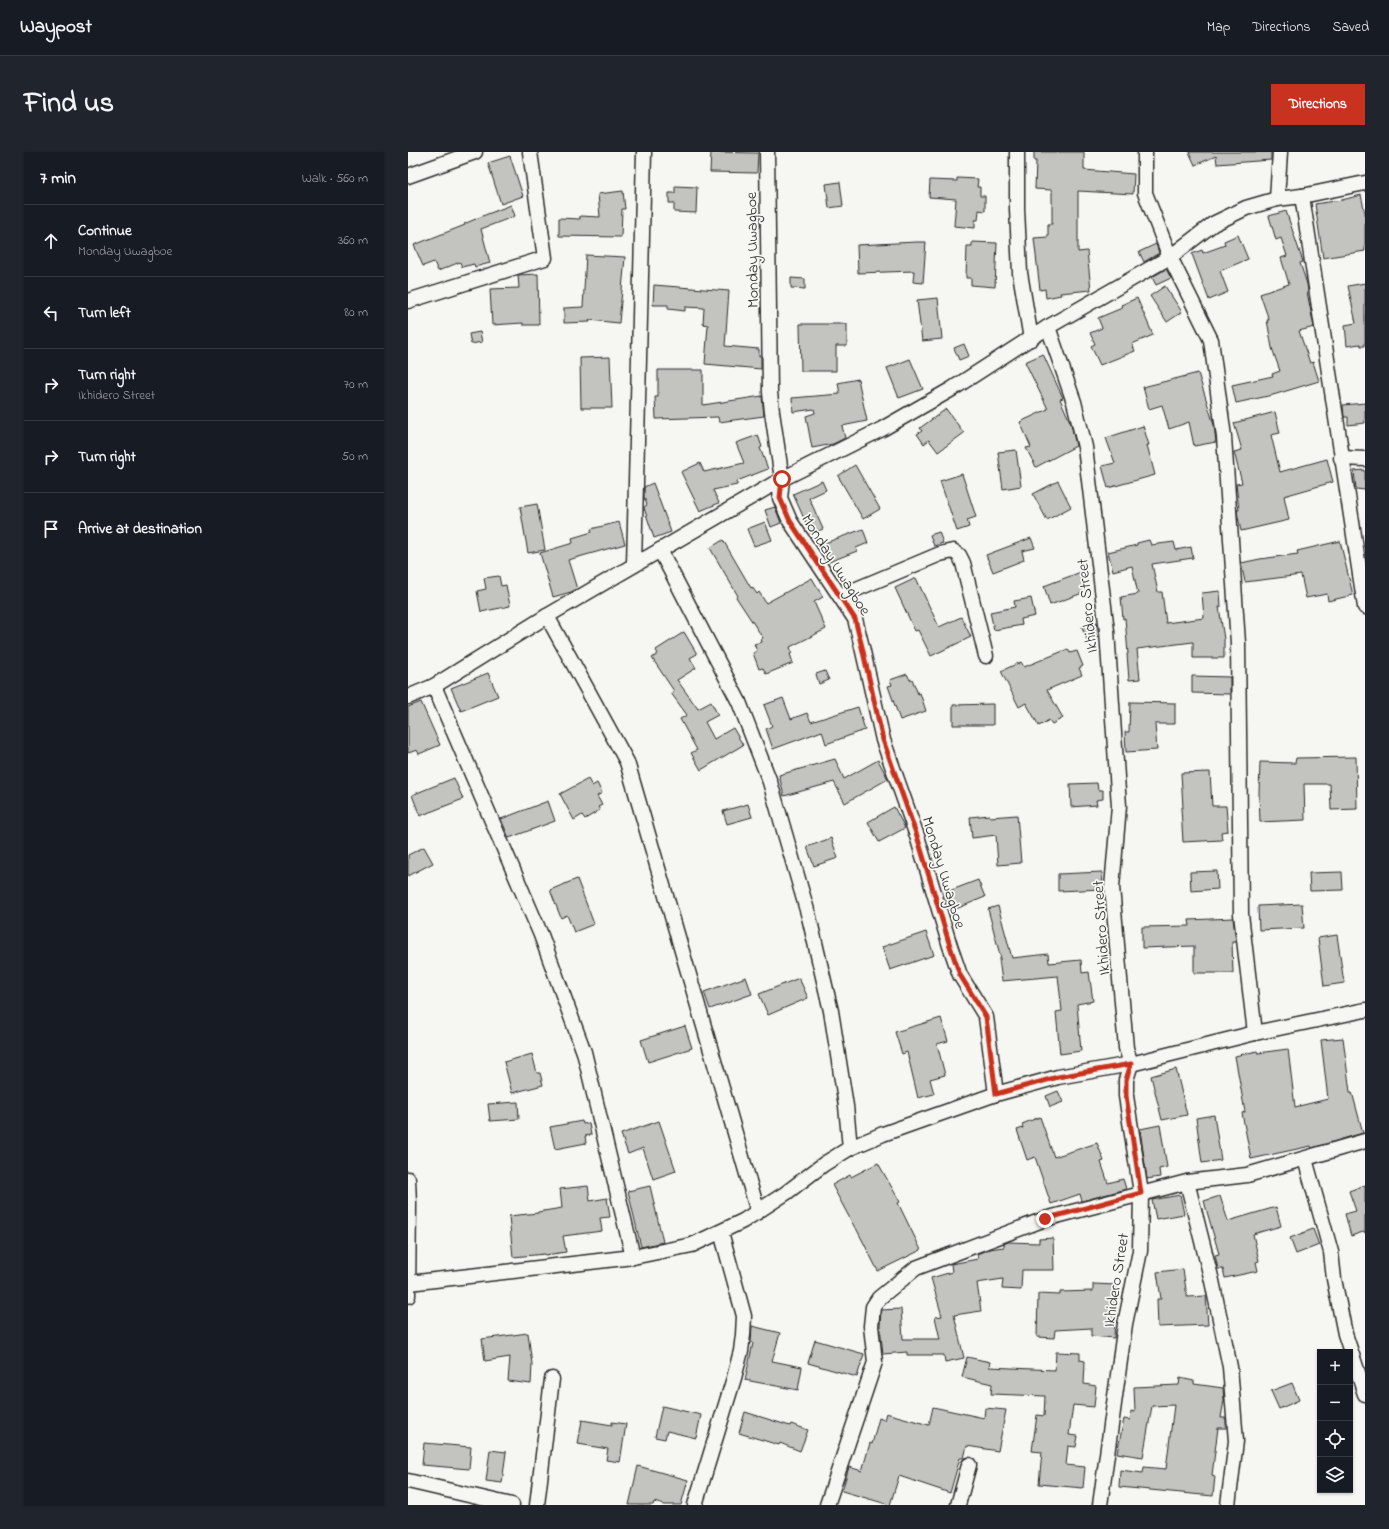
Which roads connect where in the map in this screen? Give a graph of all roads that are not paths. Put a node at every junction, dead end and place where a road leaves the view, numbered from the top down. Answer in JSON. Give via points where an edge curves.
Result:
{"nodes":[{"id":1,"x":475,"y":152,"type":"edge"},
{"id":2,"x":530,"y":152,"type":"edge"},
{"id":3,"x":644,"y":152,"type":"edge"},
{"id":4,"x":766,"y":152,"type":"edge"},
{"id":5,"x":1017,"y":152,"type":"edge"},
{"id":6,"x":1145,"y":152,"type":"edge"},
{"id":7,"x":1280,"y":152,"type":"edge"},
{"id":8,"x":408,"y":176,"type":"edge"},
{"id":9,"x":1365,"y":183,"type":"edge"},
{"id":10,"x":1302,"y":196,"type":"junction"},
{"id":11,"x":1277,"y":199,"type":"junction"},
{"id":12,"x":1170,"y":257,"type":"junction"},
{"id":13,"x":408,"y":301,"type":"edge"},
{"id":14,"x":1048,"y":326,"type":"junction"},
{"id":15,"x":1031,"y":338,"type":"junction"},
{"id":16,"x":1341,"y":458,"type":"junction"},
{"id":17,"x":1365,"y":458,"type":"edge"},
{"id":18,"x":782,"y":479,"type":"junction"},
{"id":19,"x":660,"y":550,"type":"junction"},
{"id":20,"x":634,"y":565,"type":"junction"},
{"id":21,"x":840,"y":596,"type":"junction"},
{"id":22,"x":1365,"y":607,"type":"edge"},
{"id":23,"x":547,"y":616,"type":"junction"},
{"id":24,"x":986,"y":656,"type":"dead end"},
{"id":25,"x":434,"y":686,"type":"junction"},
{"id":26,"x":408,"y":697,"type":"edge"},
{"id":27,"x":1365,"y":1010,"type":"edge"},
{"id":28,"x":1255,"y":1033,"type":"junction"},
{"id":29,"x":1131,"y":1064,"type":"junction"},
{"id":30,"x":996,"y":1094,"type":"junction"},
{"id":31,"x":1365,"y":1140,"type":"edge"},
{"id":32,"x":850,"y":1148,"type":"junction"},
{"id":33,"x":1305,"y":1159,"type":"junction"},
{"id":34,"x":408,"y":1179,"type":"edge"},
{"id":35,"x":1187,"y":1182,"type":"junction"},
{"id":36,"x":1141,"y":1193,"type":"junction"},
{"id":37,"x":758,"y":1212,"type":"junction"},
{"id":38,"x":721,"y":1232,"type":"junction"},
{"id":39,"x":634,"y":1257,"type":"junction"},
{"id":40,"x":408,"y":1289,"type":"edge"},
{"id":41,"x":552,"y":1379,"type":"dead end"},
{"id":42,"x":1365,"y":1394,"type":"edge"},
{"id":43,"x":969,"y":1465,"type":"dead end"},
{"id":44,"x":408,"y":1481,"type":"edge"},
{"id":45,"x":512,"y":1505,"type":"edge"},
{"id":46,"x":537,"y":1505,"type":"edge"},
{"id":47,"x":695,"y":1505,"type":"edge"},
{"id":48,"x":828,"y":1505,"type":"edge"},
{"id":49,"x":958,"y":1505,"type":"edge"},
{"id":50,"x":1100,"y":1505,"type":"edge"},
{"id":51,"x":1228,"y":1505,"type":"edge"}],
"edges":[{"from":1,"to":8,"type":"street"},
{"from":2,"to":13,"type":"street","via":[[545,258]]},
{"from":3,"to":20,"type":"street"},
{"from":4,"to":18,"type":"street","name":"Monday Uwagboe","via":[[770,392]]},
{"from":5,"to":15,"type":"street","via":[[1020,273]]},
{"from":6,"to":12,"type":"street","via":[[1145,194]]},
{"from":7,"to":11,"type":"street"},
{"from":9,"to":10,"type":"street"},
{"from":10,"to":11,"type":"street"},
{"from":10,"to":16,"type":"street"},
{"from":11,"to":12,"type":"street","via":[[1246,208],[1213,224]]},
{"from":12,"to":14,"type":"street"},
{"from":12,"to":28,"type":"street","via":[[1211,340],[1224,437],[1238,643],[1241,914]]},
{"from":14,"to":15,"type":"street"},
{"from":14,"to":29,"type":"street","name":"Ikhidero Street","via":[[1074,402],[1085,447],[1107,631],[1119,806],[1112,888],[1126,1048]]},
{"from":15,"to":18,"type":"street","via":[[952,389],[882,429]]},
{"from":16,"to":17,"type":"street"},
{"from":16,"to":22,"type":"street"},
{"from":18,"to":19,"type":"street"},
{"from":18,"to":21,"type":"street","name":"Monday Uwagboe","via":[[780,498],[790,521]]},
{"from":19,"to":20,"type":"street"},
{"from":19,"to":32,"type":"street","via":[[739,702],[770,782],[809,916],[832,1011]]},
{"from":20,"to":23,"type":"street"},
{"from":21,"to":24,"type":"street","via":[[940,554],[953,551],[959,555],[963,563]]},
{"from":21,"to":30,"type":"street","name":"Monday Uwagboe","via":[[855,619],[883,740],[917,836],[960,975],[986,1017]]},
{"from":23,"to":25,"type":"street"},
{"from":23,"to":37,"type":"street","via":[[627,762]]},
{"from":25,"to":26,"type":"street"},
{"from":25,"to":39,"type":"street","via":[[541,935],[584,1052]]},
{"from":27,"to":28,"type":"street"},
{"from":28,"to":29,"type":"street"},
{"from":29,"to":30,"type":"street","via":[[1058,1077]]},
{"from":29,"to":36,"type":"street","name":"Ikhidero Street","via":[[1126,1080],[1126,1096]]},
{"from":30,"to":32,"type":"street"},
{"from":31,"to":33,"type":"street"},
{"from":32,"to":37,"type":"street"},
{"from":33,"to":35,"type":"street","via":[[1247,1175]]},
{"from":33,"to":42,"type":"street","via":[[1331,1252],[1345,1334]]},
{"from":34,"to":40,"type":"street"},
{"from":35,"to":36,"type":"street"},
{"from":35,"to":51,"type":"street","via":[[1230,1367],[1236,1441]]},
{"from":36,"to":48,"type":"street","via":[[1045,1219],[916,1268],[879,1298],[873,1307],[871,1326],[875,1362]]},
{"from":36,"to":50,"type":"street","name":"Ikhidero Street","via":[[1140,1251],[1125,1324]]},
{"from":37,"to":38,"type":"street"},
{"from":38,"to":39,"type":"street","via":[[692,1245]]},
{"from":38,"to":47,"type":"street","via":[[744,1316],[743,1335],[734,1378]]},
{"from":39,"to":40,"type":"street"},
{"from":41,"to":46,"type":"street"},
{"from":43,"to":49,"type":"street"},
{"from":44,"to":45,"type":"street"}]}
